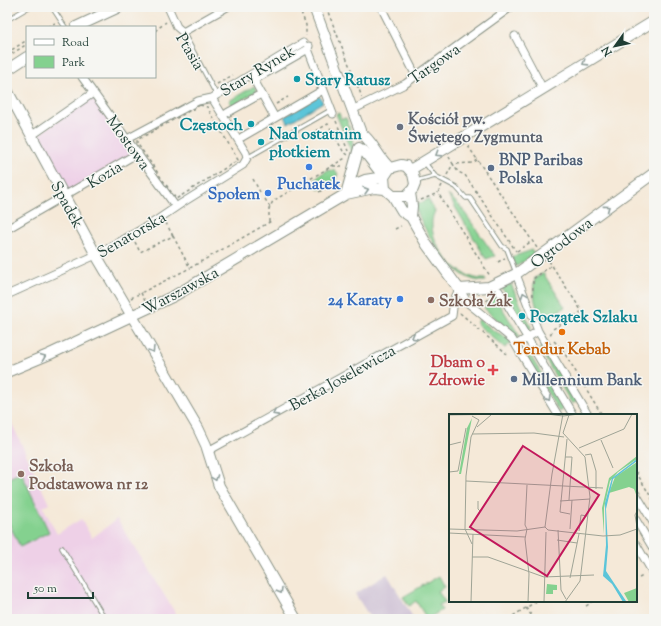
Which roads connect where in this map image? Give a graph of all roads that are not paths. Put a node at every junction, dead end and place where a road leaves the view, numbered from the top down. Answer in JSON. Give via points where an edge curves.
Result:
{"nodes":[{"id":1,"x":29,"y":7,"type":"edge"},
{"id":2,"x":52,"y":7,"type":"edge"},
{"id":3,"x":119,"y":7,"type":"edge"},
{"id":4,"x":168,"y":7,"type":"edge"},
{"id":5,"x":227,"y":7,"type":"edge"},
{"id":6,"x":314,"y":7,"type":"edge"},
{"id":7,"x":381,"y":7,"type":"edge"},
{"id":8,"x":512,"y":7,"type":"edge"},
{"id":9,"x":7,"y":20,"type":"edge"},
{"id":10,"x":654,"y":21,"type":"edge"},
{"id":11,"x":64,"y":26,"type":"edge"},
{"id":12,"x":78,"y":26,"type":"edge"},
{"id":13,"x":183,"y":32,"type":"junction"},
{"id":14,"x":515,"y":36,"type":"dead end"},
{"id":15,"x":307,"y":46,"type":"junction"},
{"id":16,"x":26,"y":58,"type":"edge"},
{"id":17,"x":7,"y":70,"type":"edge"},
{"id":18,"x":416,"y":76,"type":"junction"},
{"id":19,"x":83,"y":78,"type":"edge"},
{"id":20,"x":544,"y":89,"type":"junction"},
{"id":21,"x":7,"y":90,"type":"edge"},
{"id":22,"x":323,"y":90,"type":"junction"},
{"id":23,"x":93,"y":93,"type":"junction"},
{"id":24,"x":261,"y":94,"type":"junction"},
{"id":25,"x":214,"y":96,"type":"junction"},
{"id":26,"x":352,"y":110,"type":"junction"},
{"id":27,"x":332,"y":112,"type":"joint"},
{"id":28,"x":227,"y":113,"type":"dead end"},
{"id":29,"x":275,"y":118,"type":"junction"},
{"id":30,"x":361,"y":133,"type":"junction"},
{"id":31,"x":31,"y":136,"type":"junction"},
{"id":32,"x":242,"y":137,"type":"dead end"},
{"id":33,"x":127,"y":139,"type":"junction"},
{"id":34,"x":359,"y":148,"type":"junction"},
{"id":35,"x":138,"y":154,"type":"junction"},
{"id":36,"x":247,"y":158,"type":"junction"},
{"id":37,"x":424,"y":162,"type":"junction"},
{"id":38,"x":390,"y":168,"type":"junction"},
{"id":39,"x":410,"y":170,"type":"junction"},
{"id":40,"x":654,"y":173,"type":"edge"},
{"id":41,"x":435,"y":176,"type":"junction"},
{"id":42,"x":384,"y":177,"type":"junction"},
{"id":43,"x":412,"y":188,"type":"junction"},
{"id":44,"x":347,"y":190,"type":"junction"},
{"id":45,"x":389,"y":193,"type":"junction"},
{"id":46,"x":65,"y":197,"type":"junction"},
{"id":47,"x":177,"y":203,"type":"junction"},
{"id":48,"x":411,"y":217,"type":"junction"},
{"id":49,"x":7,"y":230,"type":"edge"},
{"id":50,"x":96,"y":254,"type":"junction"},
{"id":51,"x":516,"y":274,"type":"junction"},
{"id":52,"x":459,"y":289,"type":"junction"},
{"id":53,"x":500,"y":291,"type":"road end"},
{"id":54,"x":7,"y":295,"type":"edge"},
{"id":55,"x":132,"y":316,"type":"junction"},
{"id":56,"x":538,"y":331,"type":"junction"},
{"id":57,"x":525,"y":334,"type":"dead end"},
{"id":58,"x":529,"y":341,"type":"dead end"},
{"id":59,"x":516,"y":345,"type":"junction"},
{"id":60,"x":7,"y":372,"type":"edge"},
{"id":61,"x":557,"y":414,"type":"edge"},
{"id":62,"x":572,"y":414,"type":"edge"},
{"id":63,"x":587,"y":414,"type":"edge"},
{"id":64,"x":208,"y":452,"type":"junction"},
{"id":65,"x":637,"y":496,"type":"edge"},
{"id":66,"x":637,"y":522,"type":"edge"},
{"id":67,"x":654,"y":524,"type":"edge"},
{"id":68,"x":637,"y":546,"type":"edge"},
{"id":69,"x":62,"y":548,"type":"dead end"},
{"id":70,"x":654,"y":550,"type":"edge"},
{"id":71,"x":654,"y":575,"type":"edge"},
{"id":72,"x":105,"y":619,"type":"edge"},
{"id":73,"x":296,"y":619,"type":"edge"}],
"edges":[{"from":1,"to":9,"type":"lane"},
{"from":2,"to":11,"type":"lane"},
{"from":3,"to":12,"type":"street"},
{"from":4,"to":13,"type":"street","name":"Ptasia","via":[[177,27]]},
{"from":5,"to":13,"type":"street"},
{"from":6,"to":26,"type":"street"},
{"from":7,"to":18,"type":"street"},
{"from":8,"to":18,"type":"street","name":"Targowa"},
{"from":10,"to":20,"type":"street","one_way":true},
{"from":13,"to":25,"type":"lane","name":"Ptasia"},
{"from":14,"to":20,"type":"street"},
{"from":15,"to":22,"type":"street"},
{"from":15,"to":24,"type":"street","via":[[254,80]]},
{"from":15,"to":25,"type":"street","name":"Stary Rynek"},
{"from":16,"to":17,"type":"street"},
{"from":18,"to":26,"type":"street","name":"Targowa","via":[[393,91]]},
{"from":19,"to":23,"type":"street","name":"Mostowa"},
{"from":20,"to":37,"type":"street","one_way":true},
{"from":21,"to":31,"type":"street","name":"Spadek"},
{"from":22,"to":27,"type":"street"},
{"from":22,"to":29,"type":"street"},
{"from":23,"to":31,"type":"street"},
{"from":23,"to":33,"type":"street","name":"Mostowa"},
{"from":24,"to":28,"type":"street"},
{"from":24,"to":29,"type":"street"},
{"from":25,"to":33,"type":"street","name":"Stary Rynek","via":[[198,101]]},
{"from":25,"to":36,"type":"street","name":"Stary Rynek"},
{"from":26,"to":30,"type":"street"},
{"from":27,"to":36,"type":"lane"},
{"from":29,"to":32,"type":"street"},
{"from":30,"to":34,"type":"street","via":[[357,140]]},
{"from":30,"to":38,"type":"street","via":[[367,137]]},
{"from":31,"to":46,"type":"street","name":"Spadek"},
{"from":33,"to":35,"type":"street","name":"Mostowa"},
{"from":34,"to":42,"type":"street"},
{"from":34,"to":44,"type":"street"},
{"from":35,"to":46,"type":"street","name":"Kozia"},
{"from":35,"to":47,"type":"street","name":"Mostowa"},
{"from":36,"to":47,"type":"street","name":"Senatorska","via":[[238,168]]},
{"from":37,"to":39,"type":"street"},
{"from":37,"to":41,"type":"lane"},
{"from":38,"to":39,"type":"street","via":[[401,165]]},
{"from":38,"to":42,"type":"street"},
{"from":39,"to":43,"type":"street","via":[[413,174]]},
{"from":51,"to":40,"type":"street","name":"Ogrodowa","one_way":true},
{"from":41,"to":43,"type":"lane","via":[[420,180]]},
{"from":41,"to":51,"type":"lane","via":[[456,187],[466,198],[470,198],[502,246],[507,249]]},
{"from":42,"to":44,"type":"street","name":"Warszawska","via":[[365,180]]},
{"from":42,"to":45,"type":"street"},
{"from":43,"to":45,"type":"street","via":[[402,197]]},
{"from":43,"to":48,"type":"street"},
{"from":44,"to":45,"type":"street","name":"Warszawska","one_way":true,"via":[[374,188]]},
{"from":44,"to":55,"type":"street","name":"Warszawska","via":[[185,290]]},
{"from":45,"to":48,"type":"street","via":[[402,211]]},
{"from":46,"to":49,"type":"street","name":"Kozia"},
{"from":46,"to":50,"type":"street","name":"Spadek"},
{"from":47,"to":50,"type":"street","name":"Senatorska","via":[[151,224]]},
{"from":48,"to":52,"type":"street","via":[[427,246]]},
{"from":50,"to":54,"type":"street","name":"Senatorska"},
{"from":50,"to":55,"type":"street","name":"Spadek"},
{"from":51,"to":52,"type":"street","name":"Ogrodowa","via":[[489,287]]},
{"from":56,"to":51,"type":"street","one_way":true},
{"from":52,"to":59,"type":"street","via":[[468,303],[508,334]]},
{"from":52,"to":64,"type":"street","name":"Berka Joselewicza","one_way":true,"via":[[454,300],[452,316]]},
{"from":53,"to":57,"type":"street"},
{"from":60,"to":55,"type":"street","name":"Warszawska","one_way":true},
{"from":55,"to":64,"type":"street","name":"Spadek","one_way":true,"via":[[187,409]]},
{"from":56,"to":59,"type":"street"},
{"from":56,"to":63,"type":"street"},
{"from":58,"to":62,"type":"street"},
{"from":59,"to":61,"type":"street","one_way":true},
{"from":64,"to":73,"type":"street","name":"Spadek","one_way":true,"via":[[218,486]]},
{"from":65,"to":67,"type":"street"},
{"from":66,"to":70,"type":"street"},
{"from":68,"to":71,"type":"street"},
{"from":69,"to":72,"type":"lane"}]}
